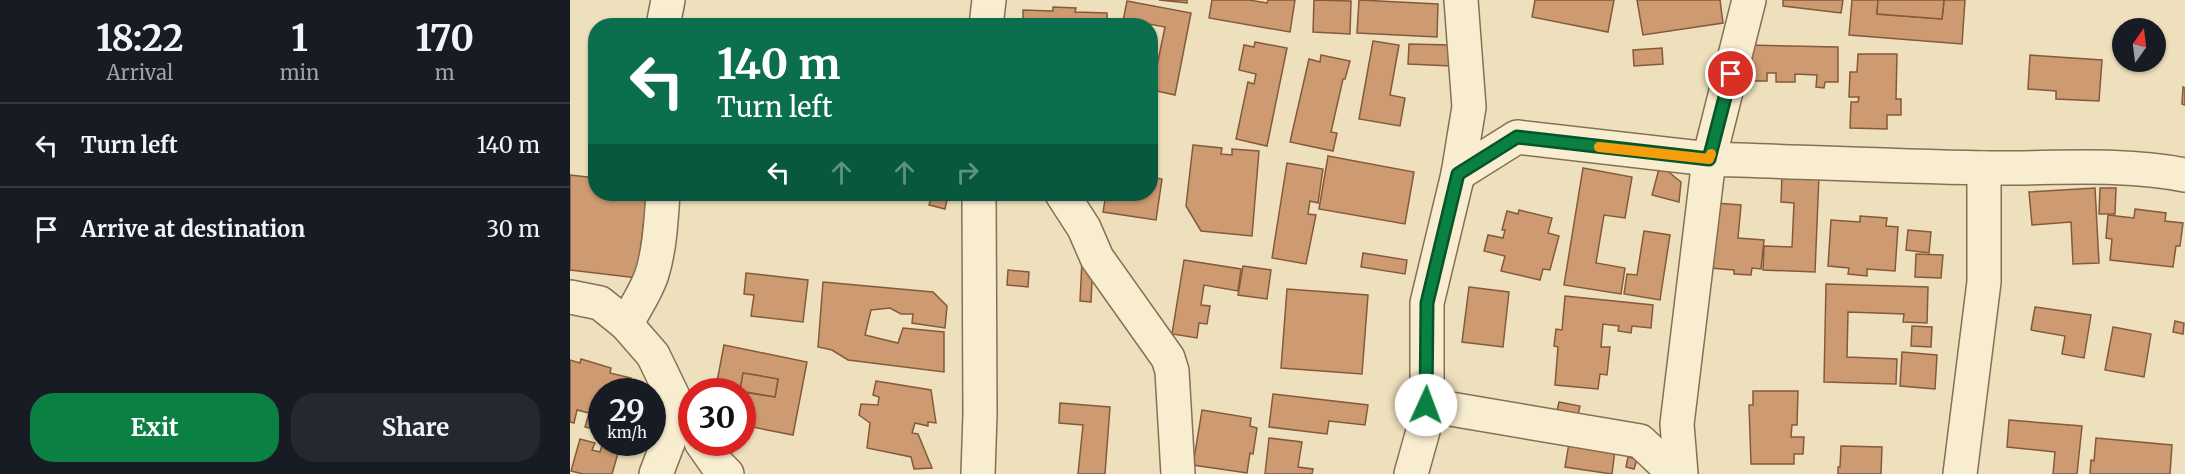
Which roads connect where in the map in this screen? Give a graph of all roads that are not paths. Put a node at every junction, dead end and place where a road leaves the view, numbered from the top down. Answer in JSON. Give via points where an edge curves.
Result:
{"nodes":[{"id":1,"x":668,"y":0,"type":"edge"},
{"id":2,"x":989,"y":0,"type":"edge"},
{"id":3,"x":1461,"y":0,"type":"edge"},
{"id":4,"x":1749,"y":0,"type":"edge"},
{"id":5,"x":665,"y":18,"type":"edge"},
{"id":6,"x":987,"y":18,"type":"edge"},
{"id":7,"x":1469,"y":107,"type":"junction"},
{"id":8,"x":1517,"y":137,"type":"junction"},
{"id":9,"x":1709,"y":159,"type":"junction"},
{"id":10,"x":1984,"y":168,"type":"junction"},
{"id":11,"x":1458,"y":174,"type":"junction"},
{"id":12,"x":2185,"y":176,"type":"edge"},
{"id":13,"x":663,"y":201,"type":"edge"},
{"id":14,"x":979,"y":201,"type":"edge"},
{"id":15,"x":1067,"y":201,"type":"edge"},
{"id":16,"x":570,"y":297,"type":"edge"},
{"id":17,"x":626,"y":324,"type":"junction"},
{"id":18,"x":678,"y":404,"type":"edge"},
{"id":19,"x":1426,"y":405,"type":"junction"},
{"id":20,"x":1677,"y":424,"type":"junction"},
{"id":21,"x":678,"y":434,"type":"edge"},
{"id":22,"x":1640,"y":441,"type":"junction"},
{"id":23,"x":711,"y":456,"type":"edge"},
{"id":24,"x":656,"y":474,"type":"edge"},
{"id":25,"x":727,"y":474,"type":"edge"},
{"id":26,"x":978,"y":474,"type":"edge"},
{"id":27,"x":1178,"y":474,"type":"edge"},
{"id":28,"x":1412,"y":474,"type":"edge"},
{"id":29,"x":1676,"y":474,"type":"edge"},
{"id":30,"x":1681,"y":474,"type":"edge"},
{"id":31,"x":1960,"y":474,"type":"edge"}],
"edges":[{"from":1,"to":5,"type":"street"},
{"from":2,"to":6,"type":"street"},
{"from":3,"to":7,"type":"street"},
{"from":4,"to":9,"type":"street"},
{"from":7,"to":8,"type":"street"},
{"from":7,"to":11,"type":"street"},
{"from":8,"to":9,"type":"street"},
{"from":8,"to":11,"type":"street"},
{"from":9,"to":10,"type":"street"},
{"from":9,"to":20,"type":"street"},
{"from":10,"to":12,"type":"street","via":[[2111,168]]},
{"from":10,"to":31,"type":"street","via":[[1984,282]]},
{"from":11,"to":19,"type":"street","via":[[1427,303]]},
{"from":13,"to":17,"type":"street","via":[[652,274]]},
{"from":14,"to":26,"type":"street"},
{"from":15,"to":27,"type":"street","via":[[1097,258],[1168,358]]},
{"from":16,"to":17,"type":"street","via":[[600,303]]},
{"from":17,"to":18,"type":"street","via":[[653,355]]},
{"from":19,"to":22,"type":"street"},
{"from":19,"to":28,"type":"street"},
{"from":20,"to":22,"type":"street"},
{"from":20,"to":30,"type":"street"},
{"from":21,"to":24,"type":"street"},
{"from":22,"to":29,"type":"street"},
{"from":23,"to":25,"type":"street"}]}
